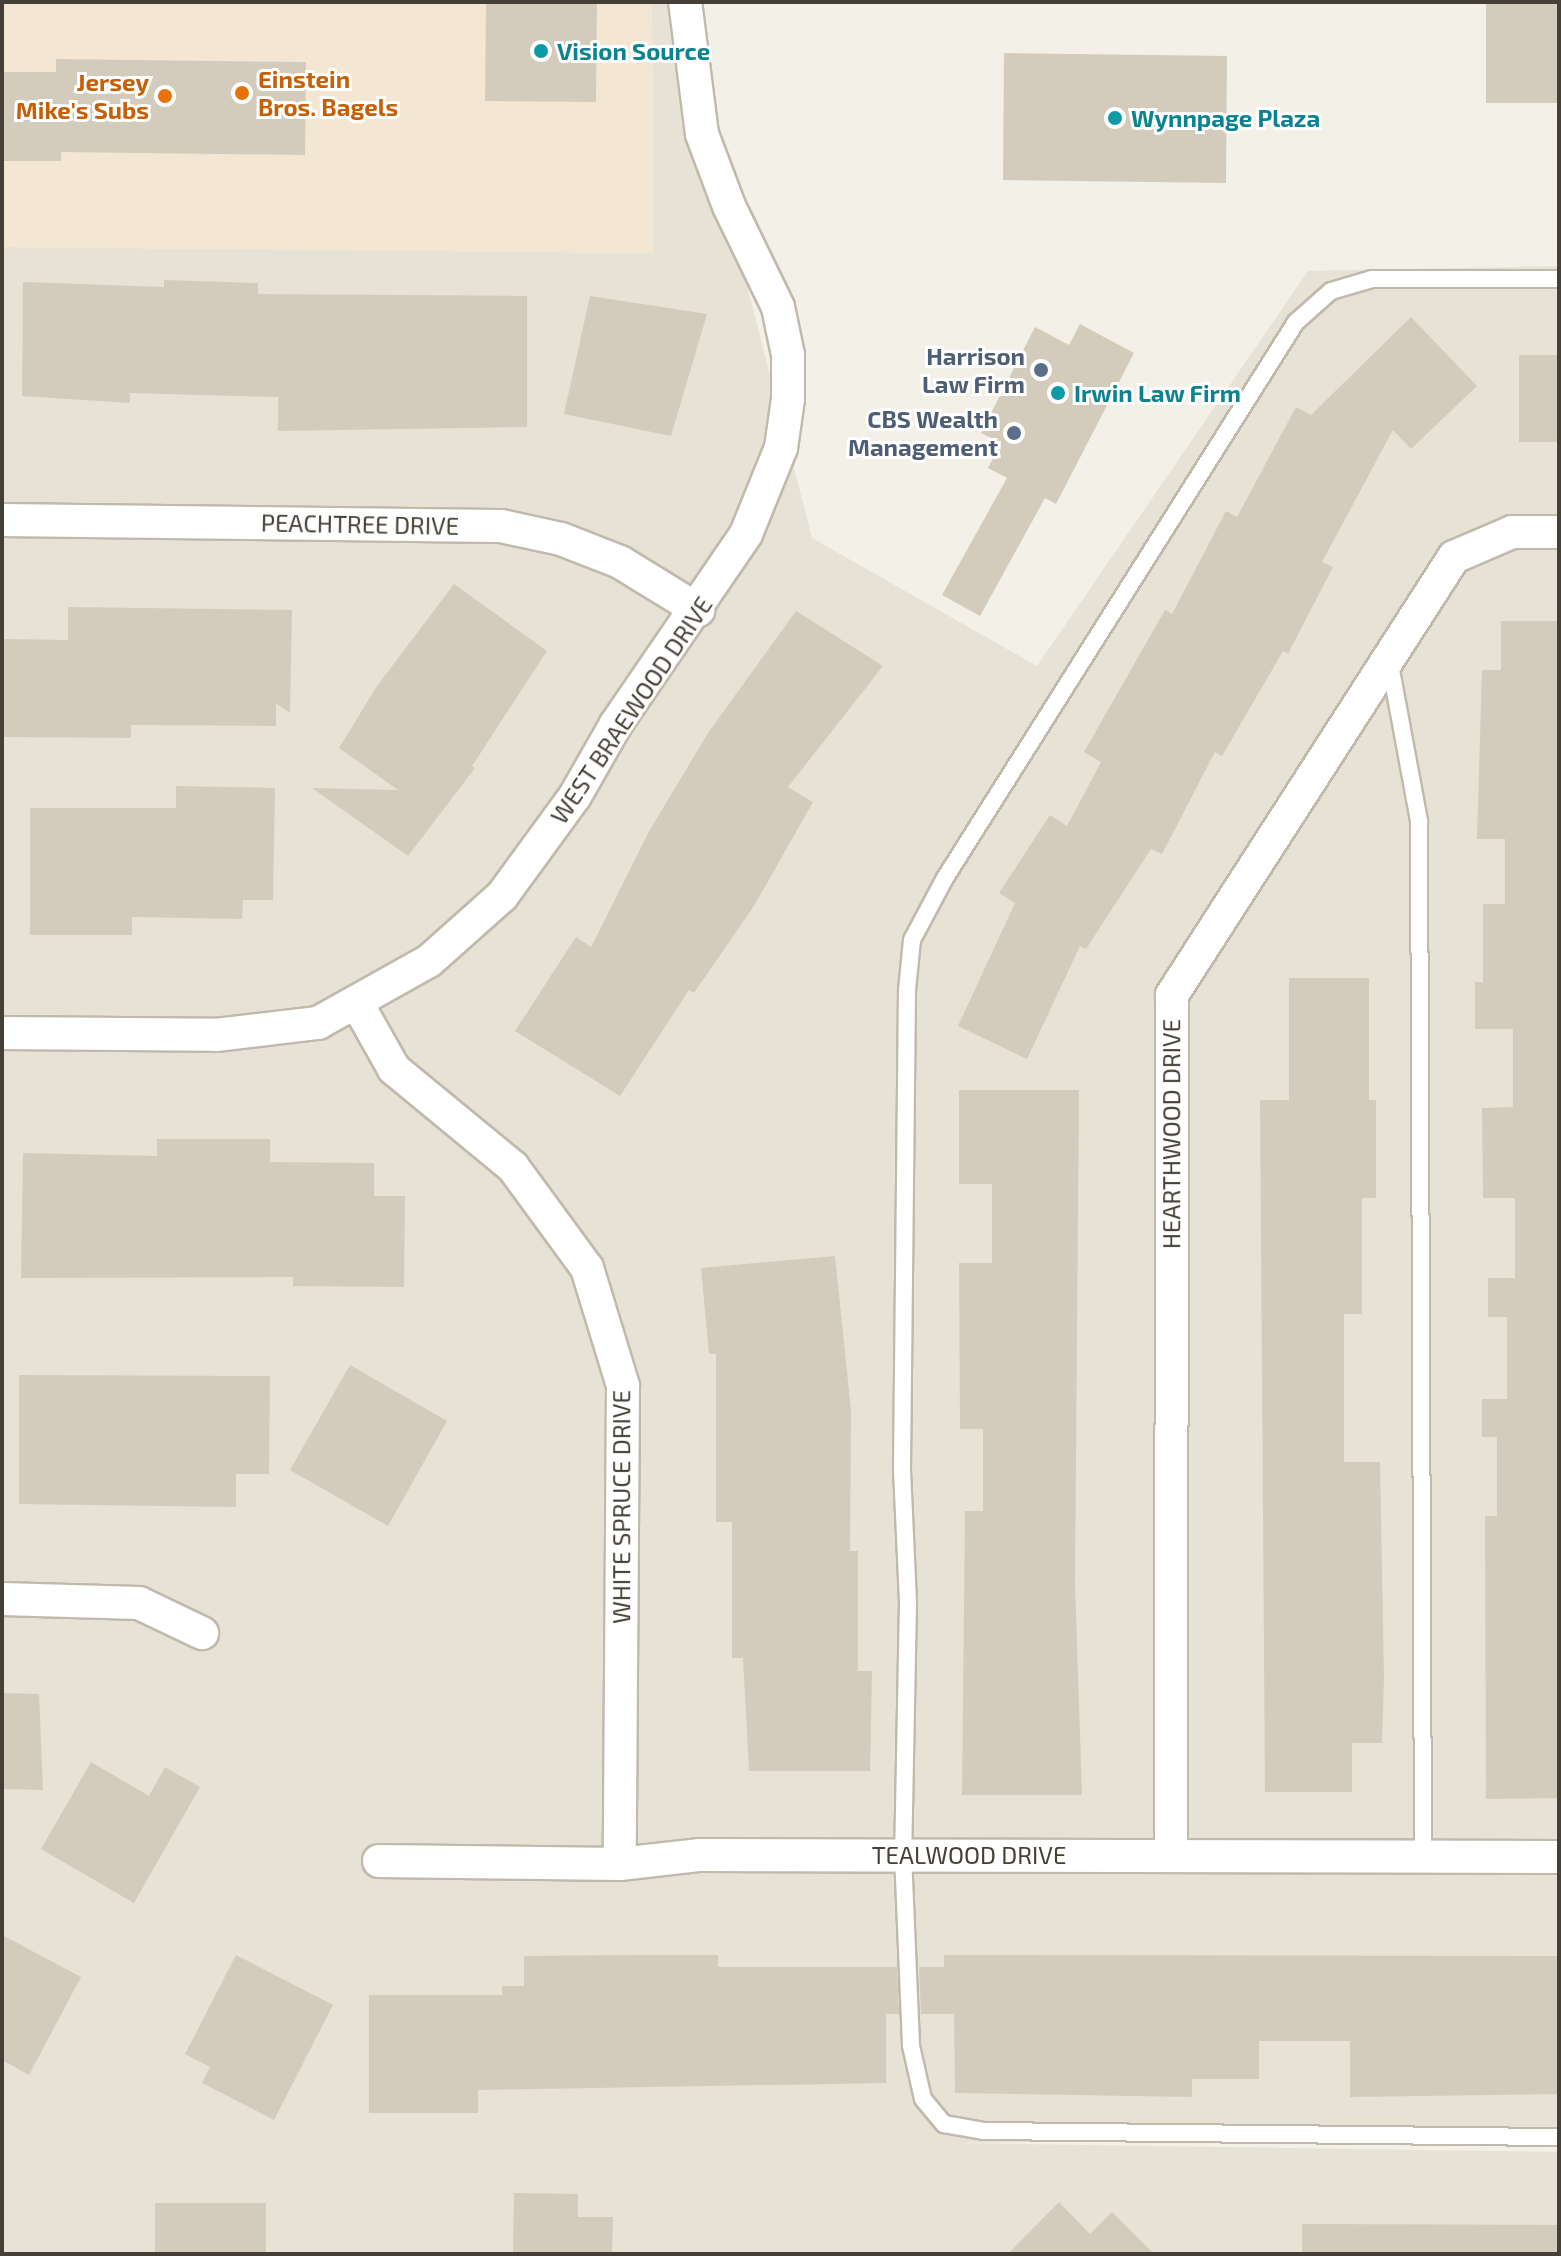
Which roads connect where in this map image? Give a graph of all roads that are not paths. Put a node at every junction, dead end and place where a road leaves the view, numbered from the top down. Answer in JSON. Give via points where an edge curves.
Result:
{"nodes":[{"id":1,"x":685,"y":2,"type":"edge"},
{"id":2,"x":1559,"y":279,"type":"edge"},
{"id":3,"x":2,"y":520,"type":"edge"},
{"id":4,"x":1559,"y":532,"type":"edge"},
{"id":5,"x":698,"y":610,"type":"junction"},
{"id":6,"x":1388,"y":654,"type":"junction"},
{"id":7,"x":358,"y":1005,"type":"junction"},
{"id":8,"x":2,"y":1033,"type":"edge"},
{"id":9,"x":2,"y":1599,"type":"edge"},
{"id":10,"x":202,"y":1633,"type":"dead end"},
{"id":11,"x":903,"y":1854,"type":"junction"},
{"id":12,"x":1171,"y":1855,"type":"junction"},
{"id":13,"x":1423,"y":1857,"type":"junction"},
{"id":14,"x":1559,"y":1857,"type":"edge"},
{"id":15,"x":379,"y":1861,"type":"dead end"},
{"id":16,"x":620,"y":1864,"type":"junction"},
{"id":17,"x":1559,"y":2137,"type":"edge"}],
"edges":[{"from":1,"to":5,"type":"street","name":"WEST BRAEWOOD DRIVE","via":[[702,134],[729,206],[778,307],[788,355],[781,448],[746,534]]},
{"from":2,"to":11,"type":"lane","via":[[1372,279],[1331,291],[1296,322],[945,878],[912,940],[903,1279],[908,1602]]},
{"from":3,"to":5,"type":"street","name":"PEACHTREE DRIVE","via":[[501,526],[561,539],[620,562]]},
{"from":4,"to":6,"type":"street","name":"HEARTHWOOD DRIVE","via":[[1512,532],[1454,557]]},
{"from":5,"to":7,"type":"street","name":"WEST BRAEWOOD DRIVE","via":[[502,896],[429,961]]},
{"from":6,"to":12,"type":"street","name":"HEARTHWOOD DRIVE","via":[[1172,995]]},
{"from":6,"to":13,"type":"lane","via":[[1419,821]]},
{"from":7,"to":8,"type":"street","name":"WEST BRAEWOOD DRIVE","via":[[318,1023],[216,1035]]},
{"from":7,"to":16,"type":"street","name":"WHITE SPRUCE DRIVE","via":[[394,1069],[513,1167],[587,1268],[623,1386]]},
{"from":9,"to":10,"type":"street","via":[[139,1603]]},
{"from":11,"to":12,"type":"street","name":"TEALWOOD DRIVE"},
{"from":11,"to":16,"type":"street","name":"TEALWOOD DRIVE","via":[[700,1855]]},
{"from":11,"to":17,"type":"lane","via":[[911,2046],[923,2099],[944,2124],[983,2131]]},
{"from":12,"to":13,"type":"street","name":"TEALWOOD DRIVE"},
{"from":13,"to":14,"type":"street","name":"TEALWOOD DRIVE"},
{"from":15,"to":16,"type":"street","name":"TEALWOOD DRIVE"}]}
